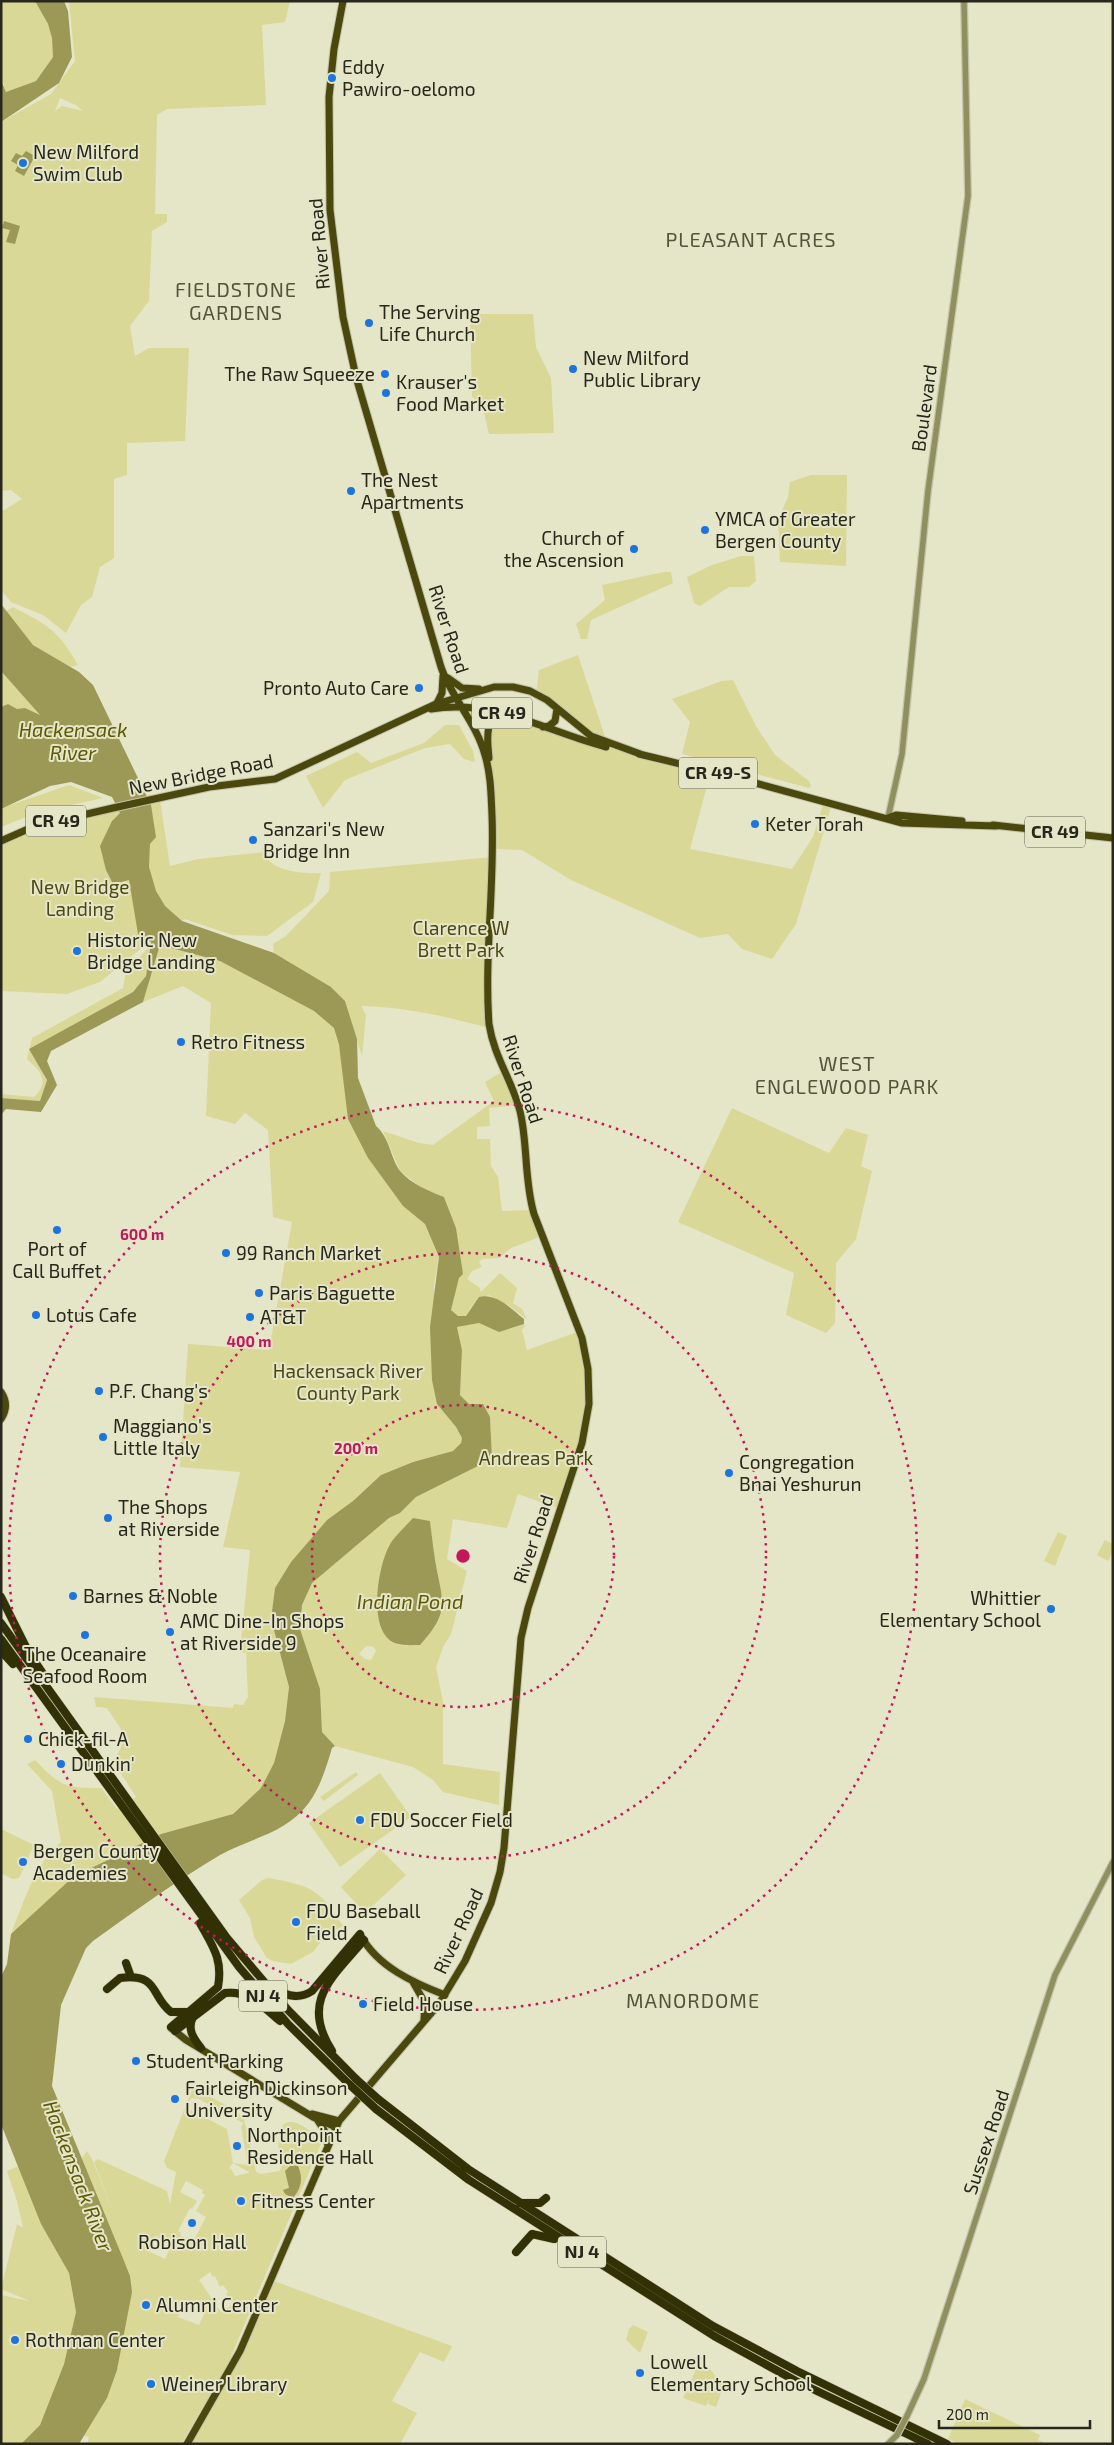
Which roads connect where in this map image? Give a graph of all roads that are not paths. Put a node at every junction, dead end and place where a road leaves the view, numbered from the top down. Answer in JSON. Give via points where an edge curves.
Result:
{"nodes":[{"id":1,"x":343,"y":1,"type":"edge"},
{"id":2,"x":964,"y":1,"type":"edge"},
{"id":3,"x":443,"y":672,"type":"junction"},
{"id":4,"x":484,"y":689,"type":"junction"},
{"id":5,"x":456,"y":697,"type":"junction"},
{"id":6,"x":436,"y":704,"type":"junction"},
{"id":7,"x":461,"y":706,"type":"junction"},
{"id":8,"x":557,"y":709,"type":"junction"},
{"id":9,"x":424,"y":711,"type":"junction"},
{"id":10,"x":521,"y":718,"type":"junction"},
{"id":11,"x":541,"y":727,"type":"junction"},
{"id":12,"x":643,"y":755,"type":"junction"},
{"id":13,"x":489,"y":771,"type":"junction"},
{"id":14,"x":809,"y":797,"type":"joint"},
{"id":15,"x":888,"y":818,"type":"junction"},
{"id":16,"x":1113,"y":838,"type":"edge"},
{"id":17,"x":1,"y":841,"type":"edge"},
{"id":18,"x":1,"y":1392,"type":"edge"},
{"id":19,"x":1,"y":1419,"type":"edge"},
{"id":20,"x":1,"y":1597,"type":"edge"},
{"id":21,"x":1,"y":1623,"type":"edge"},
{"id":22,"x":1,"y":1639,"type":"edge"},
{"id":23,"x":1,"y":1651,"type":"edge"},
{"id":24,"x":33,"y":1684,"type":"junction"},
{"id":25,"x":53,"y":1693,"type":"junction"},
{"id":26,"x":1113,"y":1862,"type":"edge"},
{"id":27,"x":186,"y":1897,"type":"junction"},
{"id":28,"x":362,"y":1937,"type":"junction"},
{"id":29,"x":126,"y":1963,"type":"dead end"},
{"id":30,"x":131,"y":1977,"type":"junction"},
{"id":31,"x":413,"y":1982,"type":"junction"},
{"id":32,"x":267,"y":1987,"type":"junction"},
{"id":33,"x":107,"y":1989,"type":"dead end"},
{"id":34,"x":445,"y":1995,"type":"junction"},
{"id":35,"x":191,"y":2015,"type":"junction"},
{"id":36,"x":424,"y":2020,"type":"junction"},
{"id":37,"x":173,"y":2029,"type":"joint"},
{"id":38,"x":310,"y":2046,"type":"junction"},
{"id":39,"x":201,"y":2048,"type":"junction"},
{"id":40,"x":340,"y":2063,"type":"junction"},
{"id":41,"x":305,"y":2112,"type":"junction"},
{"id":42,"x":316,"y":2119,"type":"junction"},
{"id":43,"x":338,"y":2124,"type":"junction"},
{"id":44,"x":328,"y":2146,"type":"junction"},
{"id":45,"x":546,"y":2198,"type":"dead end"},
{"id":46,"x":518,"y":2202,"type":"junction"},
{"id":47,"x":566,"y":2242,"type":"junction"},
{"id":48,"x":516,"y":2252,"type":"dead end"},
{"id":49,"x":188,"y":2444,"type":"edge"},
{"id":50,"x":888,"y":2444,"type":"edge"},
{"id":51,"x":928,"y":2444,"type":"edge"},
{"id":52,"x":947,"y":2444,"type":"edge"}],
"edges":[{"from":1,"to":3,"type":"main road","name":"River Road","via":[[329,97],[330,210],[342,317],[356,376]]},
{"from":2,"to":15,"type":"street","name":"Boulevard","via":[[968,196],[928,491],[902,754]]},
{"from":3,"to":4,"type":"main road","via":[[462,688]]},
{"from":3,"to":5,"type":"main road","name":"River Road"},
{"from":3,"to":6,"type":"main road","via":[[443,689]]},
{"from":4,"to":5,"type":"main road","name":"New Bridge Road","number":"CR 49"},
{"from":4,"to":8,"type":"main road","number":"CR 49","via":[[520,688],[538,695]]},
{"from":5,"to":6,"type":"main road","name":"New Bridge Road","number":"CR 49"},
{"from":5,"to":7,"type":"main road","name":"River Road"},
{"from":6,"to":9,"type":"main road","name":"New Bridge Road","number":"CR 49"},
{"from":7,"to":9,"type":"main road","number":"CR 49"},
{"from":7,"to":10,"type":"main road","number":"CR 49"},
{"from":7,"to":13,"type":"main road","name":"River Road","via":[[480,739]]},
{"from":8,"to":11,"type":"main road","number":"CR 49","via":[[555,722]]},
{"from":8,"to":12,"type":"main road","number":"CR 49-S","via":[[591,736]]},
{"from":9,"to":17,"type":"main road","name":"New Bridge Road","number":"CR 49","via":[[275,779],[208,787],[156,798],[35,826]]},
{"from":10,"to":11,"type":"main road","number":"CR 49"},
{"from":10,"to":13,"type":"main road","via":[[502,716],[489,725]]},
{"from":11,"to":12,"type":"main road","number":"CR 49-S","via":[[582,741]]},
{"from":12,"to":14,"type":"main road","number":"CR 49-S"},
{"from":13,"to":34,"type":"main road","name":"River Road","via":[[493,848],[490,1031],[519,1109],[530,1204],[580,1331],[589,1390],[582,1443],[521,1638],[500,1872],[476,1938]]},
{"from":14,"to":15,"type":"main road","number":"CR 49"},
{"from":15,"to":16,"type":"main road","number":"CR 49","via":[[903,816]]},
{"from":18,"to":19,"type":"main road","via":[[6,1408]]},
{"from":20,"to":25,"type":"highway","via":[[29,1653],[53,1686]]},
{"from":21,"to":25,"type":"highway","number":"NJ 4"},
{"from":22,"to":24,"type":"highway","number":"NJ 4"},
{"from":23,"to":24,"type":"highway"},
{"from":24,"to":27,"type":"highway","number":"NJ 4"},
{"from":25,"to":32,"type":"highway","number":"NJ 4","via":[[194,1892]]},
{"from":26,"to":50,"type":"street","name":"Sussex Road","bridge":true,"via":[[1055,1975],[924,2379],[897,2435]]},
{"from":27,"to":35,"type":"highway","via":[[216,1952],[220,1967],[218,1987]]},
{"from":27,"to":38,"type":"highway","number":"NJ 4","via":[[239,1967]]},
{"from":28,"to":31,"type":"main road","via":[[397,1972]]},
{"from":28,"to":32,"type":"highway","via":[[307,1994],[293,1997]]},
{"from":28,"to":40,"type":"highway","via":[[320,1994],[318,2005],[323,2037]]},
{"from":29,"to":30,"type":"highway"},
{"from":30,"to":33,"type":"highway","via":[[120,1978]]},
{"from":30,"to":35,"type":"highway","via":[[154,1986],[162,2003],[171,2012]]},
{"from":31,"to":34,"type":"main road"},
{"from":31,"to":36,"type":"main road","via":[[425,2003]]},
{"from":32,"to":40,"type":"highway","number":"NJ 4"},
{"from":34,"to":36,"type":"main road","name":"River Road"},
{"from":35,"to":37,"type":"highway"},
{"from":35,"to":38,"type":"highway","via":[[225,1994],[245,1994]]},
{"from":35,"to":39,"type":"highway","via":[[192,2036]]},
{"from":36,"to":43,"type":"main road","name":"River Road"},
{"from":37,"to":39,"type":"main road"},
{"from":38,"to":47,"type":"highway","number":"NJ 4","bridge":true,"via":[[376,2109],[442,2162]]},
{"from":39,"to":41,"type":"main road"},
{"from":40,"to":46,"type":"highway","number":"NJ 4","bridge":true,"via":[[378,2099],[446,2153]]},
{"from":41,"to":42,"type":"main road"},
{"from":41,"to":43,"type":"main road"},
{"from":42,"to":43,"type":"main road"},
{"from":42,"to":44,"type":"main road","via":[[324,2130]]},
{"from":43,"to":44,"type":"main road","name":"River Road"},
{"from":44,"to":49,"type":"main road","name":"River Road","via":[[240,2351]]},
{"from":45,"to":46,"type":"highway","via":[[540,2202]]},
{"from":46,"to":52,"type":"highway","number":"NJ 4","via":[[752,2348]]},
{"from":47,"to":48,"type":"highway","via":[[532,2234]]},
{"from":47,"to":51,"type":"highway","number":"NJ 4","via":[[748,2356]]}]}
